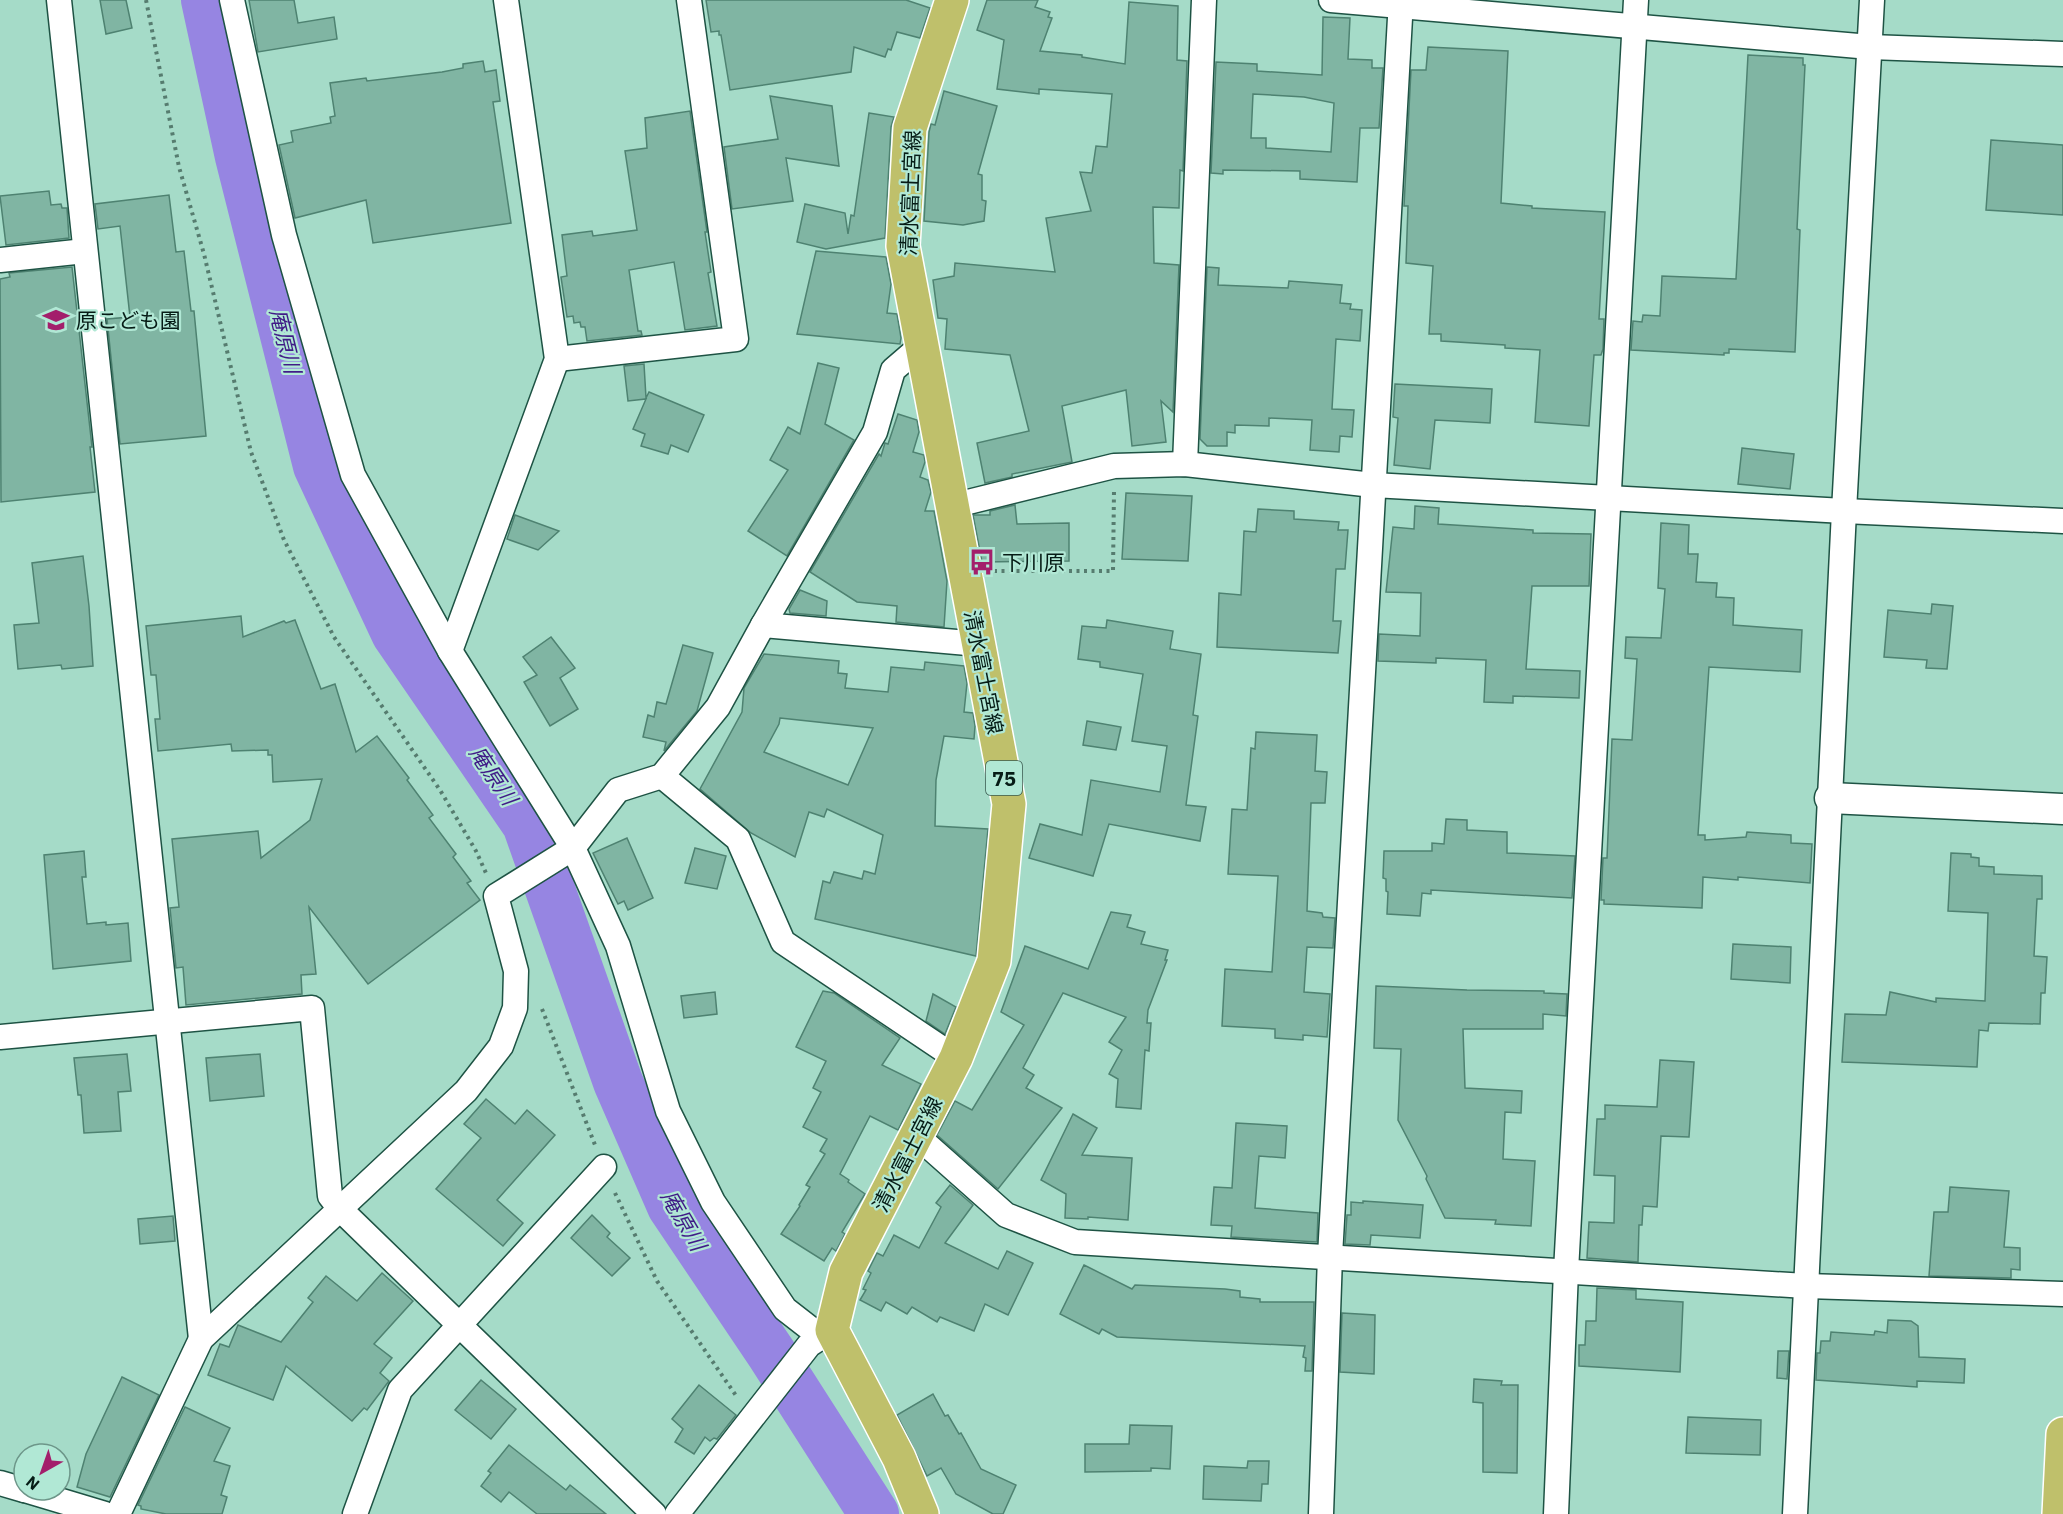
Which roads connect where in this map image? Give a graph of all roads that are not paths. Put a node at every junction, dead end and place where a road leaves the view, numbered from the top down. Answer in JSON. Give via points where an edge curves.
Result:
{"nodes":[{"id":1,"x":59,"y":0,"type":"edge"},
{"id":2,"x":232,"y":0,"type":"edge"},
{"id":3,"x":506,"y":0,"type":"edge"},
{"id":4,"x":688,"y":0,"type":"edge"},
{"id":5,"x":952,"y":0,"type":"edge"},
{"id":6,"x":1204,"y":0,"type":"edge"},
{"id":7,"x":1331,"y":0,"type":"edge"},
{"id":8,"x":1636,"y":0,"type":"edge"},
{"id":9,"x":1872,"y":0,"type":"edge"},
{"id":10,"x":1401,"y":3,"type":"edge"},
{"id":11,"x":1635,"y":25,"type":"junction"},
{"id":12,"x":1870,"y":47,"type":"junction"},
{"id":13,"x":2063,"y":54,"type":"edge"},
{"id":14,"x":85,"y":251,"type":"junction"},
{"id":15,"x":0,"y":260,"type":"edge"},
{"id":16,"x":922,"y":345,"type":"junction"},
{"id":17,"x":557,"y":358,"type":"junction"},
{"id":18,"x":1185,"y":464,"type":"junction"},
{"id":19,"x":1373,"y":485,"type":"junction"},
{"id":20,"x":1609,"y":498,"type":"junction"},
{"id":21,"x":952,"y":506,"type":"junction"},
{"id":22,"x":1844,"y":511,"type":"junction"},
{"id":23,"x":2063,"y":521,"type":"edge"},
{"id":24,"x":763,"y":625,"type":"junction"},
{"id":25,"x":979,"y":644,"type":"junction"},
{"id":26,"x":450,"y":651,"type":"junction"},
{"id":27,"x":662,"y":776,"type":"junction"},
{"id":28,"x":1830,"y":798,"type":"junction"},
{"id":29,"x":2063,"y":809,"type":"edge"},
{"id":30,"x":565,"y":854,"type":"junction"},
{"id":31,"x":167,"y":1021,"type":"junction"},
{"id":32,"x":0,"y":1037,"type":"edge"},
{"id":33,"x":956,"y":1058,"type":"junction"},
{"id":34,"x":917,"y":1136,"type":"junction"},
{"id":35,"x":604,"y":1167,"type":"dead end"},
{"id":36,"x":340,"y":1209,"type":"junction"},
{"id":37,"x":1330,"y":1256,"type":"junction"},
{"id":38,"x":1566,"y":1271,"type":"junction"},
{"id":39,"x":1806,"y":1286,"type":"junction"},
{"id":40,"x":2063,"y":1294,"type":"edge"},
{"id":41,"x":461,"y":1325,"type":"junction"},
{"id":42,"x":821,"y":1337,"type":"junction"},
{"id":43,"x":201,"y":1339,"type":"junction"},
{"id":44,"x":2063,"y":1434,"type":"edge"},
{"id":45,"x":65,"y":1502,"type":"edge"},
{"id":46,"x":105,"y":1514,"type":"edge"},
{"id":47,"x":118,"y":1514,"type":"edge"},
{"id":48,"x":355,"y":1514,"type":"edge"},
{"id":49,"x":654,"y":1514,"type":"edge"},
{"id":50,"x":677,"y":1514,"type":"edge"},
{"id":51,"x":922,"y":1514,"type":"edge"},
{"id":52,"x":1321,"y":1514,"type":"edge"},
{"id":53,"x":1556,"y":1514,"type":"edge"},
{"id":54,"x":1795,"y":1514,"type":"edge"},
{"id":55,"x":2059,"y":1514,"type":"edge"}],
"edges":[{"from":1,"to":14,"type":"street"},
{"from":2,"to":26,"type":"street","via":[[284,235],[353,475]]},
{"from":3,"to":17,"type":"street"},
{"from":4,"to":17,"type":"street","via":[[736,339]]},
{"from":5,"to":16,"type":"main road","name":"清水富士宮線","number":"75","via":[[910,128],[903,246]]},
{"from":6,"to":18,"type":"street"},
{"from":7,"to":10,"type":"street"},
{"from":8,"to":11,"type":"street"},
{"from":9,"to":12,"type":"street"},
{"from":10,"to":11,"type":"street"},
{"from":10,"to":19,"type":"street"},
{"from":11,"to":12,"type":"street"},
{"from":11,"to":20,"type":"street"},
{"from":12,"to":13,"type":"street"},
{"from":12,"to":22,"type":"street"},
{"from":14,"to":15,"type":"street"},
{"from":14,"to":31,"type":"street"},
{"from":16,"to":21,"type":"main road","name":"清水富士宮線","number":"75"},
{"from":16,"to":24,"type":"street","via":[[893,370],[874,432]]},
{"from":17,"to":26,"type":"street"},
{"from":18,"to":19,"type":"street"},
{"from":18,"to":21,"type":"street","via":[[1114,466]]},
{"from":19,"to":20,"type":"street"},
{"from":19,"to":37,"type":"street"},
{"from":20,"to":22,"type":"street"},
{"from":20,"to":38,"type":"street"},
{"from":21,"to":25,"type":"main road","name":"清水富士宮線","number":"75"},
{"from":22,"to":23,"type":"street"},
{"from":22,"to":28,"type":"street"},
{"from":24,"to":25,"type":"street"},
{"from":24,"to":27,"type":"street","via":[[718,708]]},
{"from":25,"to":33,"type":"main road","name":"清水富士宮線","number":"75","via":[[1009,804],[994,961]]},
{"from":26,"to":30,"type":"street"},
{"from":27,"to":30,"type":"street","via":[[618,790]]},
{"from":27,"to":33,"type":"street","via":[[738,839],[783,942]]},
{"from":28,"to":29,"type":"street"},
{"from":28,"to":39,"type":"street"},
{"from":30,"to":36,"type":"street","via":[[504,891],[516,970],[515,1008],[501,1046],[466,1091]]},
{"from":30,"to":42,"type":"street","via":[[618,946],[668,1111],[712,1202],[785,1309]]},
{"from":31,"to":32,"type":"street"},
{"from":31,"to":36,"type":"street","via":[[312,1008],[330,1196]]},
{"from":31,"to":43,"type":"street"},
{"from":33,"to":34,"type":"main road","name":"清水富士宮線","number":"75"},
{"from":34,"to":37,"type":"street","via":[[1006,1215],[1075,1242]]},
{"from":34,"to":42,"type":"main road","name":"清水富士宮線","number":"75","via":[[846,1272]]},
{"from":35,"to":41,"type":"street"},
{"from":36,"to":41,"type":"street"},
{"from":36,"to":43,"type":"street"},
{"from":37,"to":38,"type":"street"},
{"from":37,"to":52,"type":"street"},
{"from":38,"to":39,"type":"street"},
{"from":38,"to":53,"type":"street"},
{"from":39,"to":40,"type":"street"},
{"from":39,"to":54,"type":"street"},
{"from":41,"to":48,"type":"street","via":[[400,1390]]},
{"from":41,"to":49,"type":"street"},
{"from":42,"to":50,"type":"street"},
{"from":42,"to":51,"type":"main road","via":[[899,1458]]},
{"from":43,"to":47,"type":"street"},
{"from":44,"to":55,"type":"main road"},
{"from":45,"to":46,"type":"street"}]}
